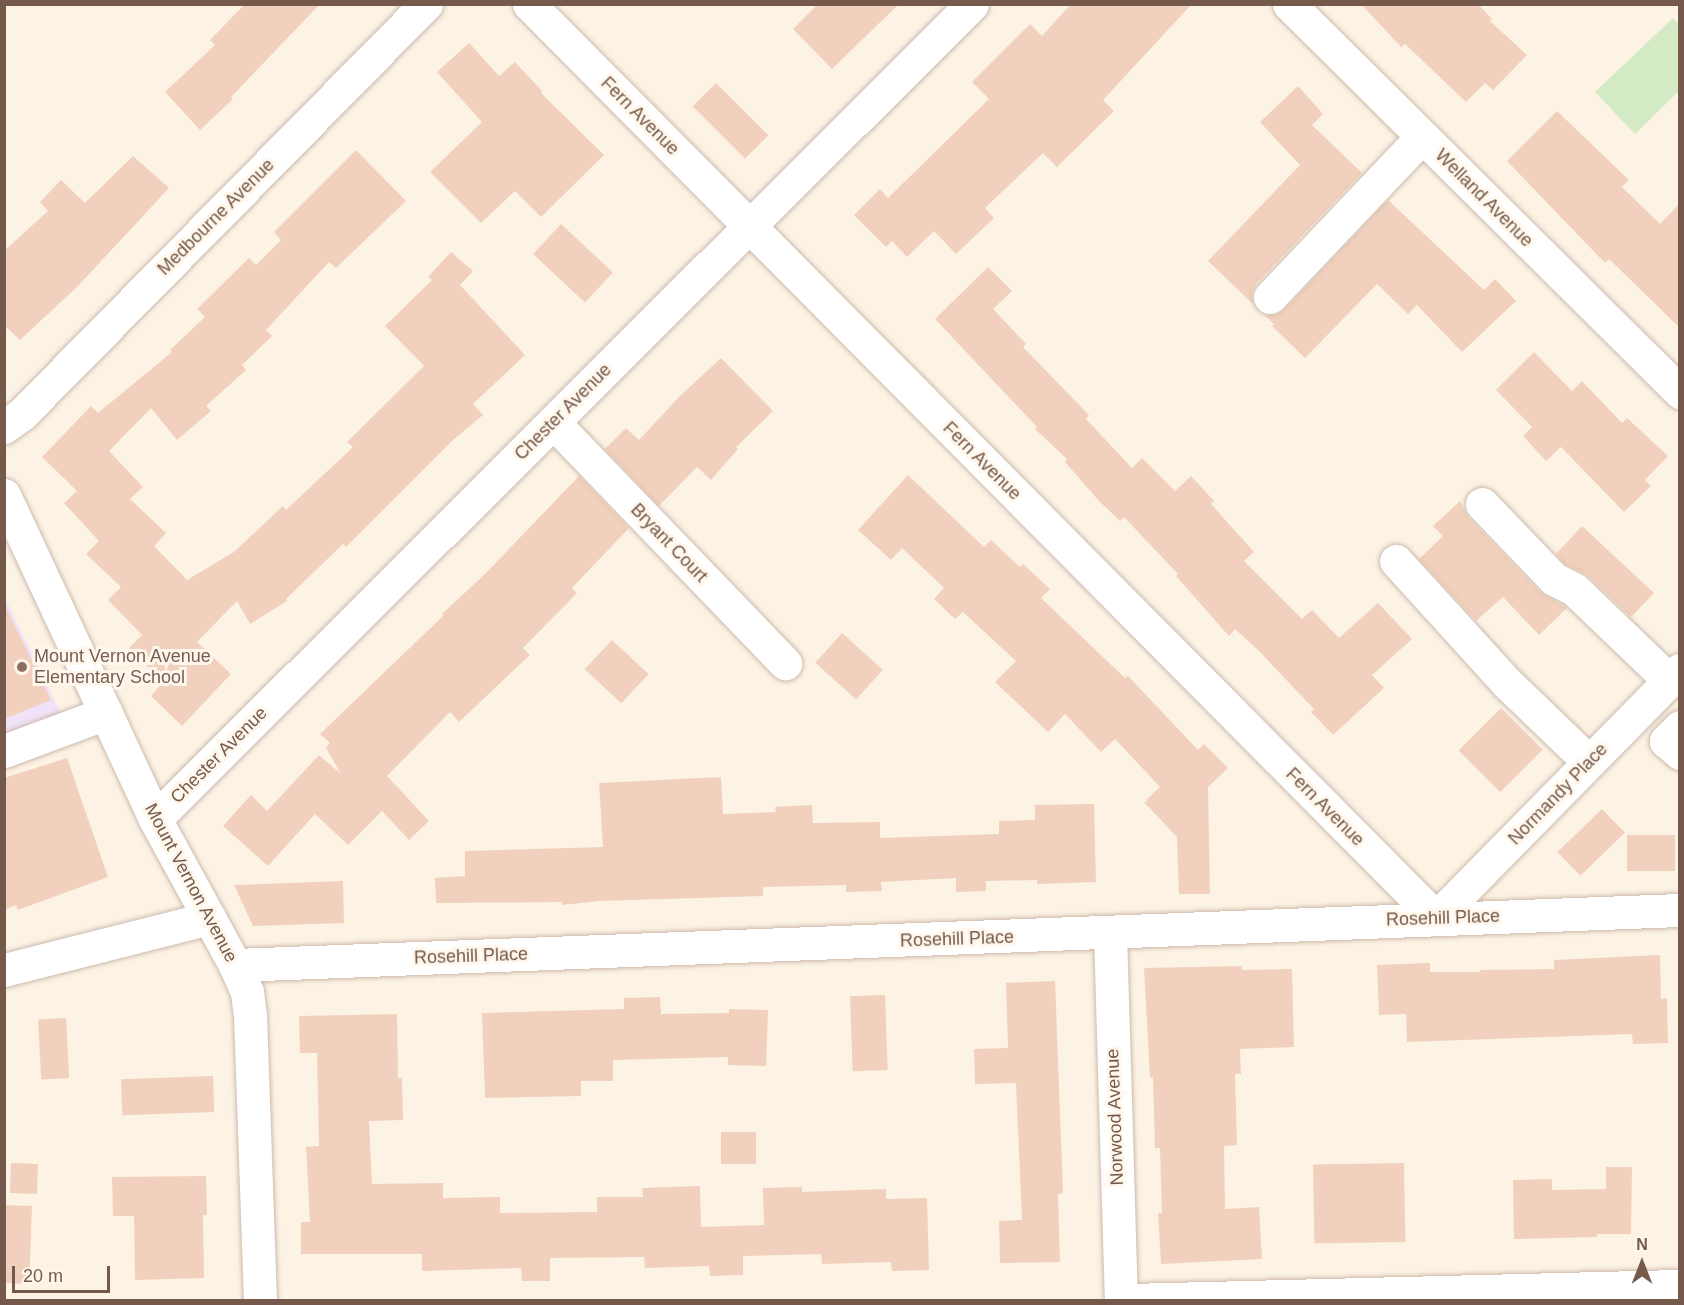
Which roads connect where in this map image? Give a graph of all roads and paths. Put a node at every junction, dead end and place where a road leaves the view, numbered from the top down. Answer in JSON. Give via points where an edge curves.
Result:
{"nodes":[{"id":1,"x":426,"y":4,"type":"edge"},
{"id":2,"x":529,"y":4,"type":"edge"},
{"id":3,"x":972,"y":4,"type":"edge"},
{"id":4,"x":1288,"y":4,"type":"edge"},
{"id":5,"x":1422,"y":137,"type":"junction"},
{"id":6,"x":749,"y":226,"type":"junction"},
{"id":7,"x":1270,"y":297,"type":"dead end"},
{"id":8,"x":1680,"y":392,"type":"edge"},
{"id":9,"x":553,"y":422,"type":"junction"},
{"id":10,"x":4,"y":427,"type":"edge"},
{"id":11,"x":4,"y":495,"type":"edge"},
{"id":12,"x":1482,"y":504,"type":"dead end"},
{"id":13,"x":1396,"y":561,"type":"dead end"},
{"id":14,"x":785,"y":663,"type":"dead end"},
{"id":15,"x":1675,"y":675,"type":"edge"},
{"id":16,"x":106,"y":713,"type":"junction"},
{"id":17,"x":1680,"y":727,"type":"edge"},
{"id":18,"x":4,"y":751,"type":"edge"},
{"id":19,"x":1680,"y":753,"type":"edge"},
{"id":20,"x":1589,"y":762,"type":"junction"},
{"id":21,"x":155,"y":819,"type":"junction"},
{"id":22,"x":1680,"y":910,"type":"edge"},
{"id":23,"x":210,"y":918,"type":"junction"},
{"id":24,"x":1436,"y":918,"type":"junction"},
{"id":25,"x":1110,"y":933,"type":"junction"},
{"id":26,"x":235,"y":965,"type":"junction"},
{"id":27,"x":4,"y":970,"type":"edge"},
{"id":28,"x":1680,"y":1286,"type":"edge"},
{"id":29,"x":260,"y":1300,"type":"edge"},
{"id":30,"x":1121,"y":1300,"type":"edge"},
{"id":31,"x":1129,"y":1300,"type":"edge"}],
"edges":[{"from":1,"to":10,"type":"street","name":"Medbourne Avenue","via":[[22,414]]},
{"from":2,"to":6,"type":"street","name":"Fern Avenue"},
{"from":3,"to":6,"type":"street","name":"Chester Avenue"},
{"from":4,"to":5,"type":"street","name":"Welland Avenue"},
{"from":5,"to":7,"type":"street"},
{"from":5,"to":8,"type":"street","name":"Welland Avenue"},
{"from":6,"to":9,"type":"street","name":"Chester Avenue"},
{"from":6,"to":24,"type":"street","name":"Fern Avenue"},
{"from":9,"to":14,"type":"street","name":"Bryant Court"},
{"from":9,"to":21,"type":"street","name":"Chester Avenue"},
{"from":11,"to":16,"type":"street","name":"Mount Vernon Avenue"},
{"from":12,"to":15,"type":"street","via":[[1554,579],[1574,589]]},
{"from":13,"to":20,"type":"street","via":[[1509,684]]},
{"from":15,"to":20,"type":"street","name":"Normandy Place"},
{"from":16,"to":18,"type":"street"},
{"from":16,"to":21,"type":"street","name":"Mount Vernon Avenue"},
{"from":17,"to":19,"type":"street","via":[[1666,741]]},
{"from":20,"to":24,"type":"street","name":"Normandy Place"},
{"from":21,"to":23,"type":"street","name":"Mount Vernon Avenue"},
{"from":22,"to":24,"type":"street","name":"Rosehill Place"},
{"from":23,"to":26,"type":"street","name":"Mount Vernon Avenue"},
{"from":23,"to":27,"type":"street"},
{"from":24,"to":25,"type":"street","name":"Rosehill Place"},
{"from":25,"to":26,"type":"street","name":"Rosehill Place"},
{"from":25,"to":30,"type":"street","name":"Norwood Avenue"},
{"from":26,"to":29,"type":"street","name":"Mount Vernon Avenue","via":[[247,992],[250,1015]]},
{"from":28,"to":31,"type":"street"}]}
